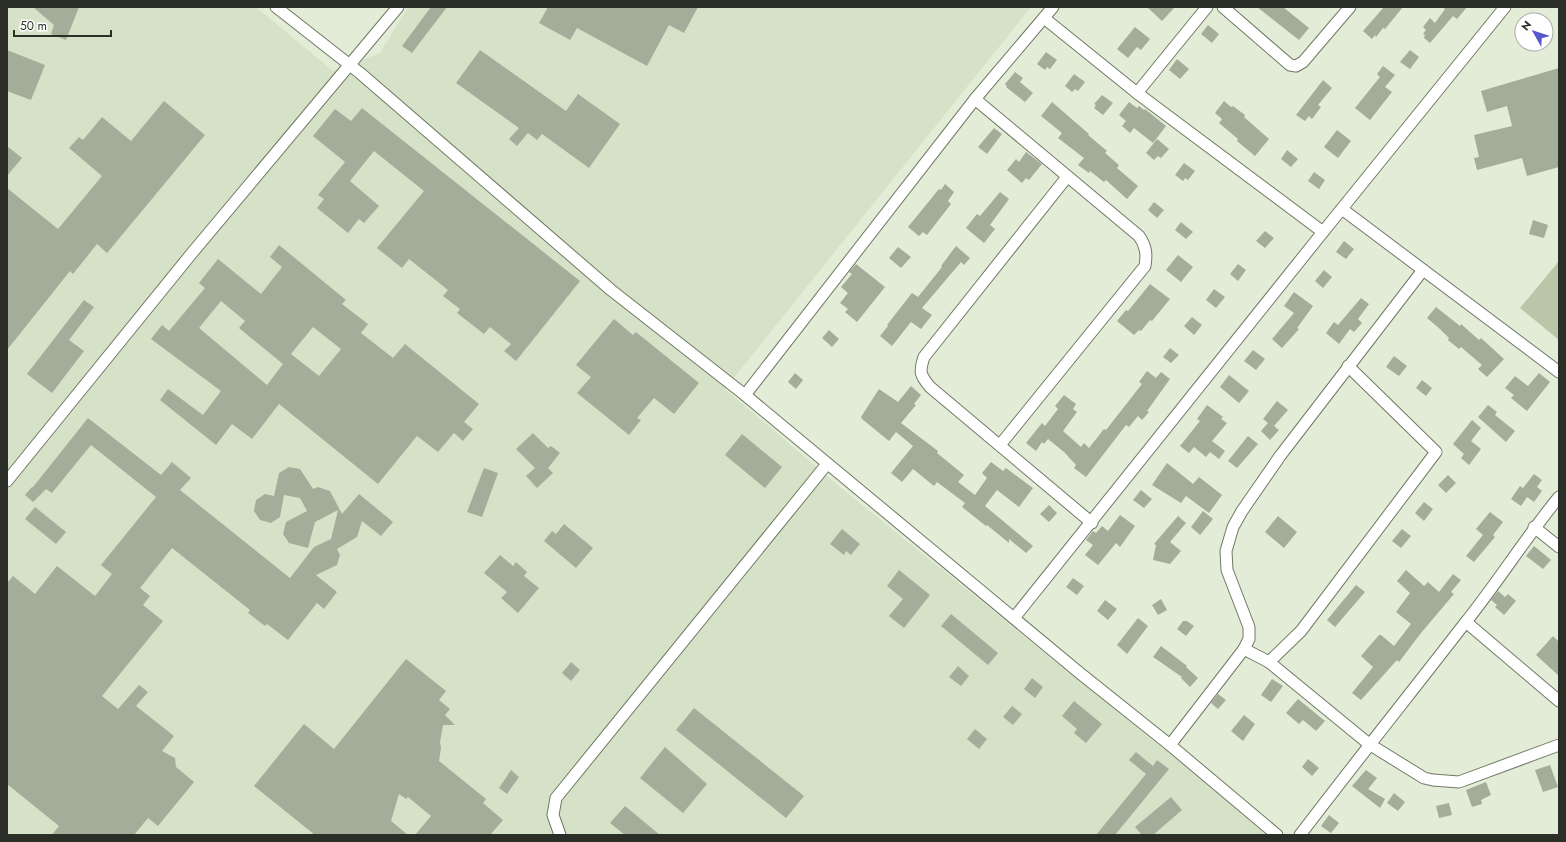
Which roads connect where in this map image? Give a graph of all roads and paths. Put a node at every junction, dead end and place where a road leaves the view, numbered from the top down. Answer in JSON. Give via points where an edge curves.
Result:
{"nodes":[{"id":1,"x":276,"y":7,"type":"edge"},
{"id":2,"x":398,"y":7,"type":"edge"},
{"id":3,"x":1053,"y":7,"type":"edge"},
{"id":4,"x":1207,"y":7,"type":"edge"},
{"id":5,"x":1223,"y":7,"type":"edge"},
{"id":6,"x":1350,"y":7,"type":"edge"},
{"id":7,"x":1505,"y":7,"type":"edge"},
{"id":8,"x":1044,"y":18,"type":"junction"},
{"id":9,"x":350,"y":65,"type":"junction"},
{"id":10,"x":1137,"y":93,"type":"junction"},
{"id":11,"x":975,"y":99,"type":"junction"},
{"id":12,"x":1067,"y":177,"type":"junction"},
{"id":13,"x":1342,"y":209,"type":"junction"},
{"id":14,"x":1322,"y":232,"type":"junction"},
{"id":15,"x":1422,"y":270,"type":"junction"},
{"id":16,"x":1348,"y":366,"type":"junction"},
{"id":17,"x":1559,"y":372,"type":"edge"},
{"id":18,"x":745,"y":395,"type":"junction"},
{"id":19,"x":1000,"y":445,"type":"junction"},
{"id":20,"x":827,"y":464,"type":"junction"},
{"id":21,"x":7,"y":481,"type":"edge"},
{"id":22,"x":1559,"y":497,"type":"edge"},
{"id":23,"x":1092,"y":523,"type":"junction"},
{"id":24,"x":1534,"y":527,"type":"junction"},
{"id":25,"x":1559,"y":547,"type":"edge"},
{"id":26,"x":1014,"y":618,"type":"junction"},
{"id":27,"x":1466,"y":622,"type":"junction"},
{"id":28,"x":1244,"y":649,"type":"junction"},
{"id":29,"x":1269,"y":662,"type":"junction"},
{"id":30,"x":1559,"y":701,"type":"edge"},
{"id":31,"x":1369,"y":744,"type":"junction"},
{"id":32,"x":1170,"y":745,"type":"junction"},
{"id":33,"x":1559,"y":745,"type":"edge"},
{"id":34,"x":560,"y":835,"type":"edge"},
{"id":35,"x":1277,"y":835,"type":"edge"},
{"id":36,"x":1300,"y":835,"type":"edge"}],
"edges":[{"from":1,"to":9,"type":"street"},
{"from":2,"to":9,"type":"street"},
{"from":3,"to":8,"type":"street"},
{"from":4,"to":10,"type":"street"},
{"from":5,"to":6,"type":"street","via":[[1290,65],[1296,66],[1303,62]]},
{"from":7,"to":13,"type":"street"},
{"from":8,"to":10,"type":"street"},
{"from":8,"to":11,"type":"street"},
{"from":9,"to":18,"type":"street","via":[[611,290]]},
{"from":9,"to":21,"type":"street","via":[[192,253]]},
{"from":10,"to":14,"type":"street"},
{"from":11,"to":12,"type":"street"},
{"from":11,"to":18,"type":"street"},
{"from":12,"to":19,"type":"street","via":[[924,357],[920,368],[922,377],[930,387]]},
{"from":12,"to":19,"type":"street","via":[[1139,236],[1145,244],[1145,266]]},
{"from":13,"to":14,"type":"street"},
{"from":13,"to":15,"type":"street"},
{"from":14,"to":23,"type":"street"},
{"from":15,"to":16,"type":"street"},
{"from":15,"to":17,"type":"street"},
{"from":16,"to":28,"type":"street","via":[[1280,456],[1233,528],[1226,550],[1227,570],[1249,627],[1249,638]]},
{"from":16,"to":29,"type":"street","via":[[1436,452],[1301,630]]},
{"from":18,"to":20,"type":"street"},
{"from":19,"to":23,"type":"street"},
{"from":20,"to":26,"type":"street"},
{"from":20,"to":34,"type":"street","via":[[556,798],[553,815]]},
{"from":22,"to":24,"type":"street"},
{"from":23,"to":26,"type":"street"},
{"from":24,"to":25,"type":"street"},
{"from":24,"to":27,"type":"street"},
{"from":26,"to":32,"type":"street"},
{"from":27,"to":30,"type":"street"},
{"from":27,"to":31,"type":"street"},
{"from":28,"to":29,"type":"street"},
{"from":28,"to":32,"type":"street"},
{"from":29,"to":31,"type":"street"},
{"from":31,"to":33,"type":"street","via":[[1424,778],[1459,782]]},
{"from":31,"to":36,"type":"street"},
{"from":32,"to":35,"type":"street"}]}
